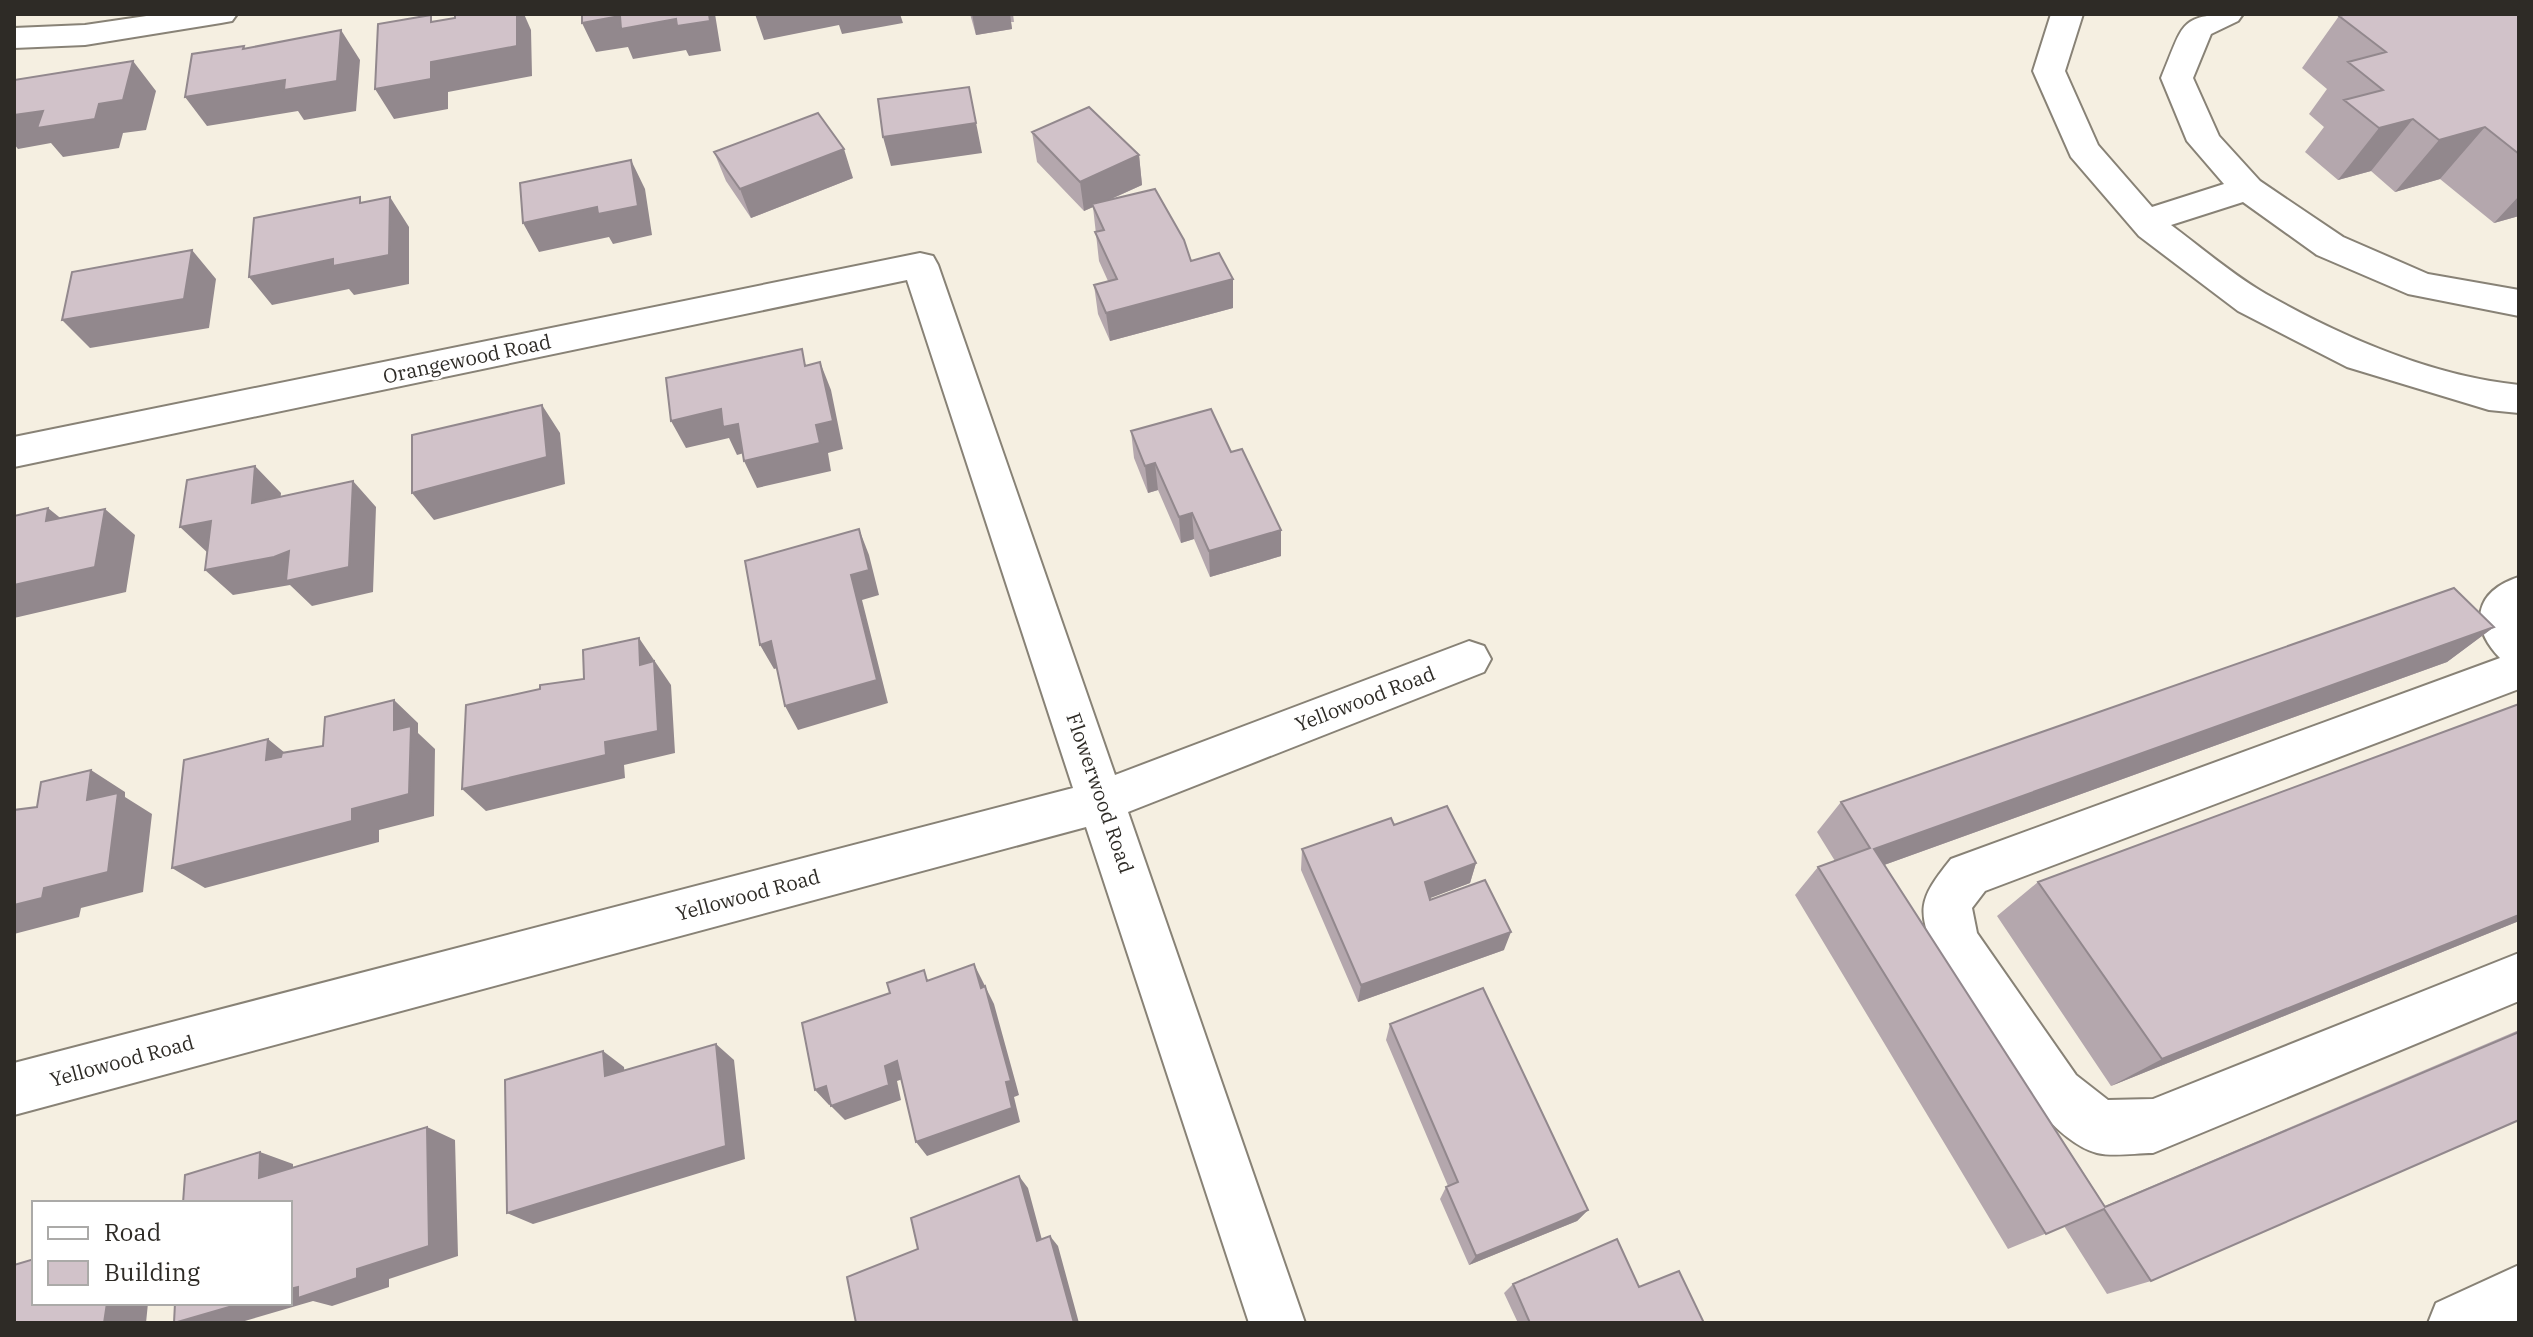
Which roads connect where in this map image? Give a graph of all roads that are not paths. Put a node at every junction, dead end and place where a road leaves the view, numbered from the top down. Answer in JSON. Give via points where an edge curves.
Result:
{"nodes":[{"id":1,"x":221,"y":14,"type":"edge"},
{"id":2,"x":2067,"y":14,"type":"edge"},
{"id":3,"x":2227,"y":14,"type":"edge"},
{"id":4,"x":14,"y":38,"type":"edge"},
{"id":5,"x":2248,"y":189,"type":"junction"},
{"id":6,"x":2145,"y":221,"type":"junction"},
{"id":7,"x":920,"y":265,"type":"joint"},
{"id":8,"x":2519,"y":303,"type":"edge"},
{"id":9,"x":2519,"y":399,"type":"edge"},
{"id":10,"x":14,"y":452,"type":"edge"},
{"id":11,"x":2519,"y":594,"type":"edge"},
{"id":12,"x":2519,"y":649,"type":"edge"},
{"id":13,"x":1469,"y":659,"type":"dead end"},
{"id":14,"x":2519,"y":670,"type":"edge"},
{"id":15,"x":1103,"y":801,"type":"junction"},
{"id":16,"x":2519,"y":977,"type":"edge"},
{"id":17,"x":14,"y":1089,"type":"edge"},
{"id":18,"x":2519,"y":1293,"type":"edge"},
{"id":19,"x":1277,"y":1323,"type":"edge"},
{"id":20,"x":2456,"y":1323,"type":"edge"}],
"edges":[{"from":1,"to":4,"type":"street","via":[[85,35]]},
{"from":2,"to":6,"type":"street","via":[[2049,71],[2083,149]]},
{"from":3,"to":5,"type":"street","via":[[2198,29],[2177,78],[2204,141]]},
{"from":5,"to":6,"type":"street"},
{"from":5,"to":8,"type":"street","via":[[2330,246],[2421,285]]},
{"from":6,"to":9,"type":"street","via":[[2251,302],[2360,357],[2489,396]]},
{"from":7,"to":10,"type":"street","name":"Orangewood Road"},
{"from":7,"to":15,"type":"street","name":"Flowerwood Road"},
{"from":11,"to":12,"type":"street","via":[[2501,609],[2504,634]]},
{"from":13,"to":15,"type":"street","name":"Yellowood Road"},
{"from":14,"to":16,"type":"street","via":[[1968,875],[1946,903],[1955,942],[2057,1094],[2099,1127],[2153,1126]]},
{"from":15,"to":17,"type":"street","name":"Yellowood Road"},
{"from":15,"to":19,"type":"street","name":"Flowerwood Road"},
{"from":18,"to":20,"type":"street"}]}
